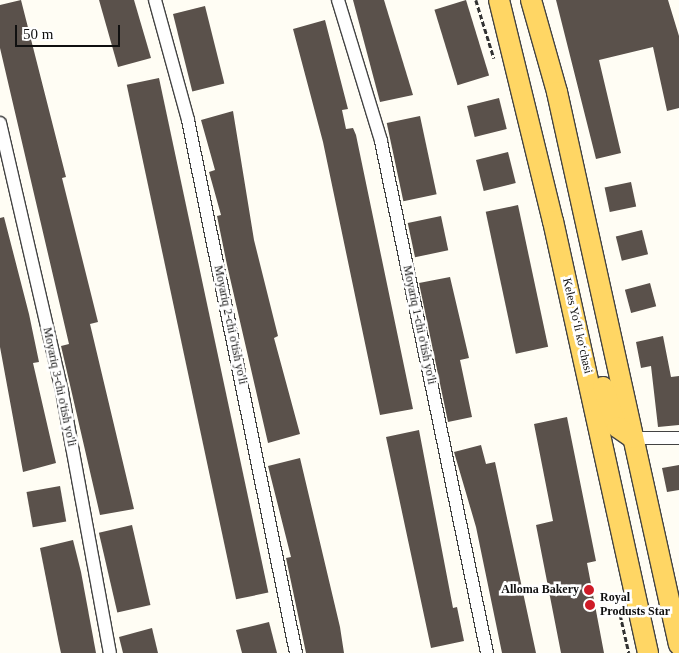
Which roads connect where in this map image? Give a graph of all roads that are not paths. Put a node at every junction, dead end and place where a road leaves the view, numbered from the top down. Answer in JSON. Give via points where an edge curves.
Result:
{"nodes":[{"id":1,"x":155,"y":0,"type":"edge"},
{"id":2,"x":338,"y":0,"type":"edge"},
{"id":3,"x":499,"y":0,"type":"edge"},
{"id":4,"x":531,"y":0,"type":"edge"},
{"id":5,"x":518,"y":68,"type":"junction"},
{"id":6,"x":0,"y":122,"type":"edge"},
{"id":7,"x":553,"y":221,"type":"junction"},
{"id":8,"x":589,"y":235,"type":"junction"},
{"id":9,"x":633,"y":438,"type":"junction"},
{"id":10,"x":679,"y":438,"type":"edge"},
{"id":11,"x":612,"y":481,"type":"junction"},
{"id":12,"x":633,"y":580,"type":"junction"},
{"id":13,"x":677,"y":637,"type":"edge"},
{"id":14,"x":110,"y":653,"type":"edge"},
{"id":15,"x":296,"y":653,"type":"edge"},
{"id":16,"x":487,"y":653,"type":"edge"},
{"id":17,"x":648,"y":653,"type":"edge"},
{"id":18,"x":659,"y":653,"type":"edge"}],
"edges":[{"from":1,"to":15,"type":"street","name":"Moyariq 2-chi o'tish yo'li","via":[[188,120]]},
{"from":2,"to":16,"type":"street","name":"Moyariq 1-chi o'tish yo'li","via":[[381,141]]},
{"from":3,"to":5,"type":"main road","name":"Keles Yoʻli koʻchasi"},
{"from":4,"to":8,"type":"main road","via":[[557,92]]},
{"from":5,"to":7,"type":"main road","name":"Keles Yoʻli koʻchasi"},
{"from":5,"to":8,"type":"main road","via":[[531,64],[540,75],[564,176]]},
{"from":6,"to":14,"type":"street","name":"Moyariq 3-chi o'tish yo'li","via":[[62,392]]},
{"from":7,"to":9,"type":"main road","via":[[578,278],[608,407],[617,426]]},
{"from":7,"to":11,"type":"main road","name":"Keles Yoʻli koʻchasi"},
{"from":8,"to":9,"type":"main road"},
{"from":9,"to":10,"type":"street"},
{"from":9,"to":13,"type":"main road"},
{"from":11,"to":12,"type":"main road","name":"Keles Yoʻli koʻchasi"},
{"from":11,"to":13,"type":"main road","via":[[631,484],[652,572]]},
{"from":12,"to":17,"type":"main road","name":"Keles Yoʻli koʻchasi"},
{"from":12,"to":18,"type":"main road"}]}
